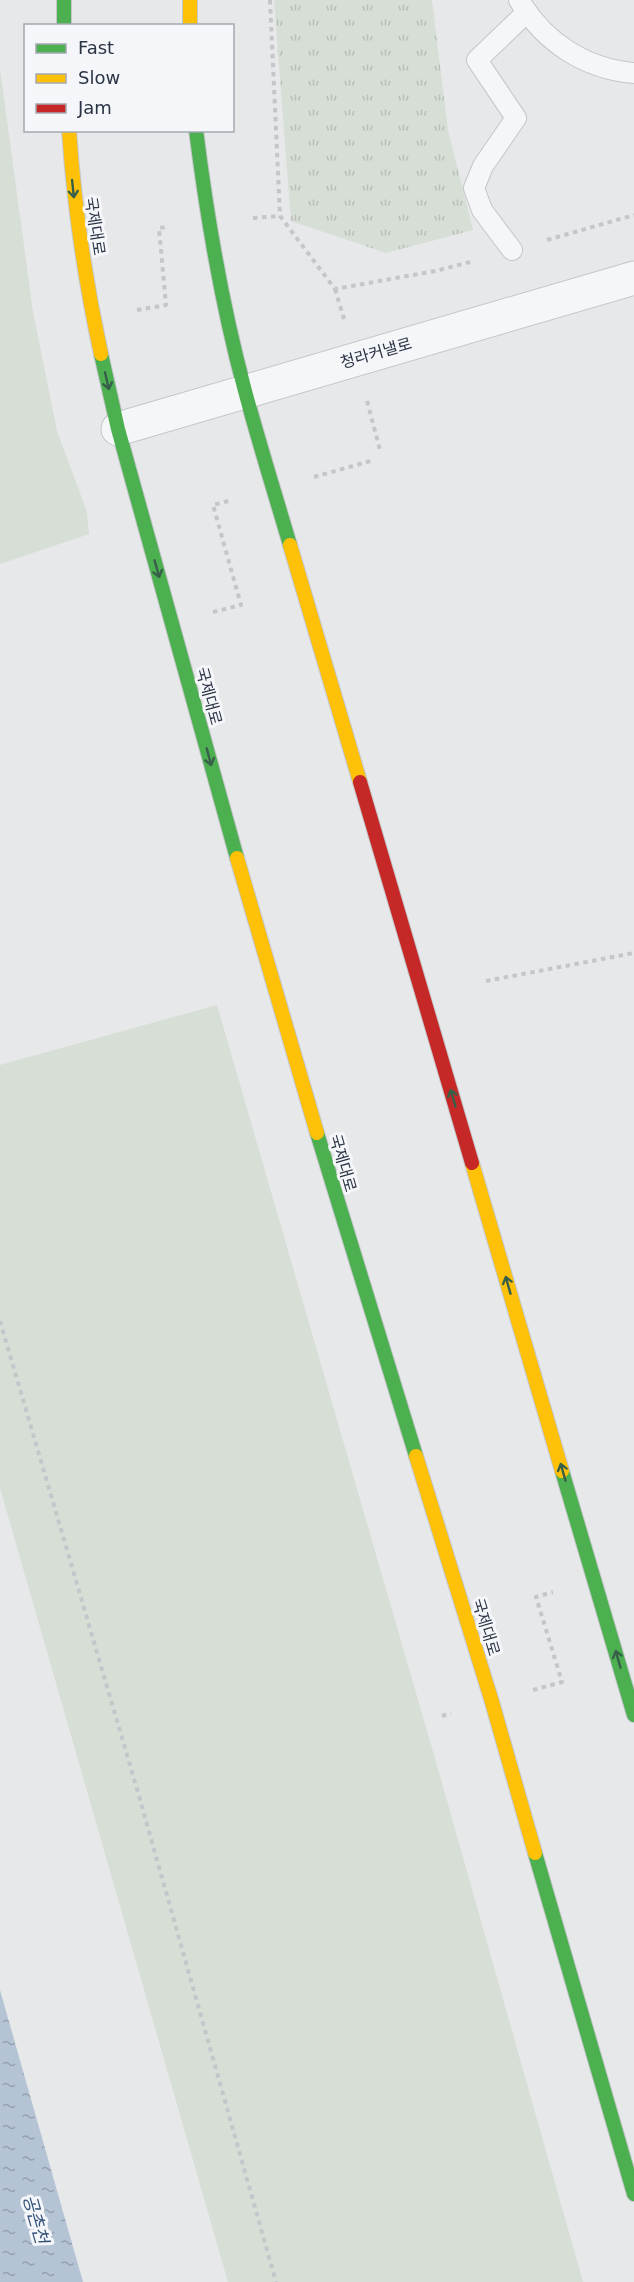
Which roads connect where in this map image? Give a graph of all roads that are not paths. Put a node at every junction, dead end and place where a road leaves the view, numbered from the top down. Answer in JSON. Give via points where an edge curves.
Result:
{"nodes":[{"id":1,"x":64,"y":0,"type":"edge"},
{"id":2,"x":190,"y":0,"type":"edge"},
{"id":3,"x":522,"y":6,"type":"edge"},
{"id":4,"x":64,"y":24,"type":"edge"},
{"id":5,"x":190,"y":24,"type":"edge"},
{"id":6,"x":634,"y":73,"type":"edge"},
{"id":7,"x":69,"y":132,"type":"edge"},
{"id":8,"x":196,"y":132,"type":"edge"},
{"id":9,"x":512,"y":250,"type":"dead end"},
{"id":10,"x":634,"y":278,"type":"edge"},
{"id":11,"x":245,"y":391,"type":"junction"},
{"id":12,"x":118,"y":429,"type":"junction"},
{"id":13,"x":634,"y":1715,"type":"edge"},
{"id":14,"x":634,"y":2194,"type":"edge"}],
"edges":[{"from":1,"to":4,"type":"main road"},
{"from":2,"to":5,"type":"main road"},
{"from":3,"to":6,"type":"lane","via":[[548,38],[575,57],[613,71]]},
{"from":3,"to":9,"type":"lane","via":[[477,60],[516,118],[483,166],[474,188],[482,210]]},
{"from":7,"to":12,"type":"main road","name":"국제대로","one_way":true,"via":[[73,190],[93,316]]},
{"from":8,"to":11,"type":"main road","via":[[207,223]]},
{"from":10,"to":11,"type":"street","name":"청라커낼로"},
{"from":11,"to":12,"type":"street","name":"청라커낼로"},
{"from":13,"to":11,"type":"main road","one_way":true},
{"from":12,"to":14,"type":"main road","name":"국제대로","one_way":true,"via":[[258,934],[346,1234],[492,1702]]}]}
